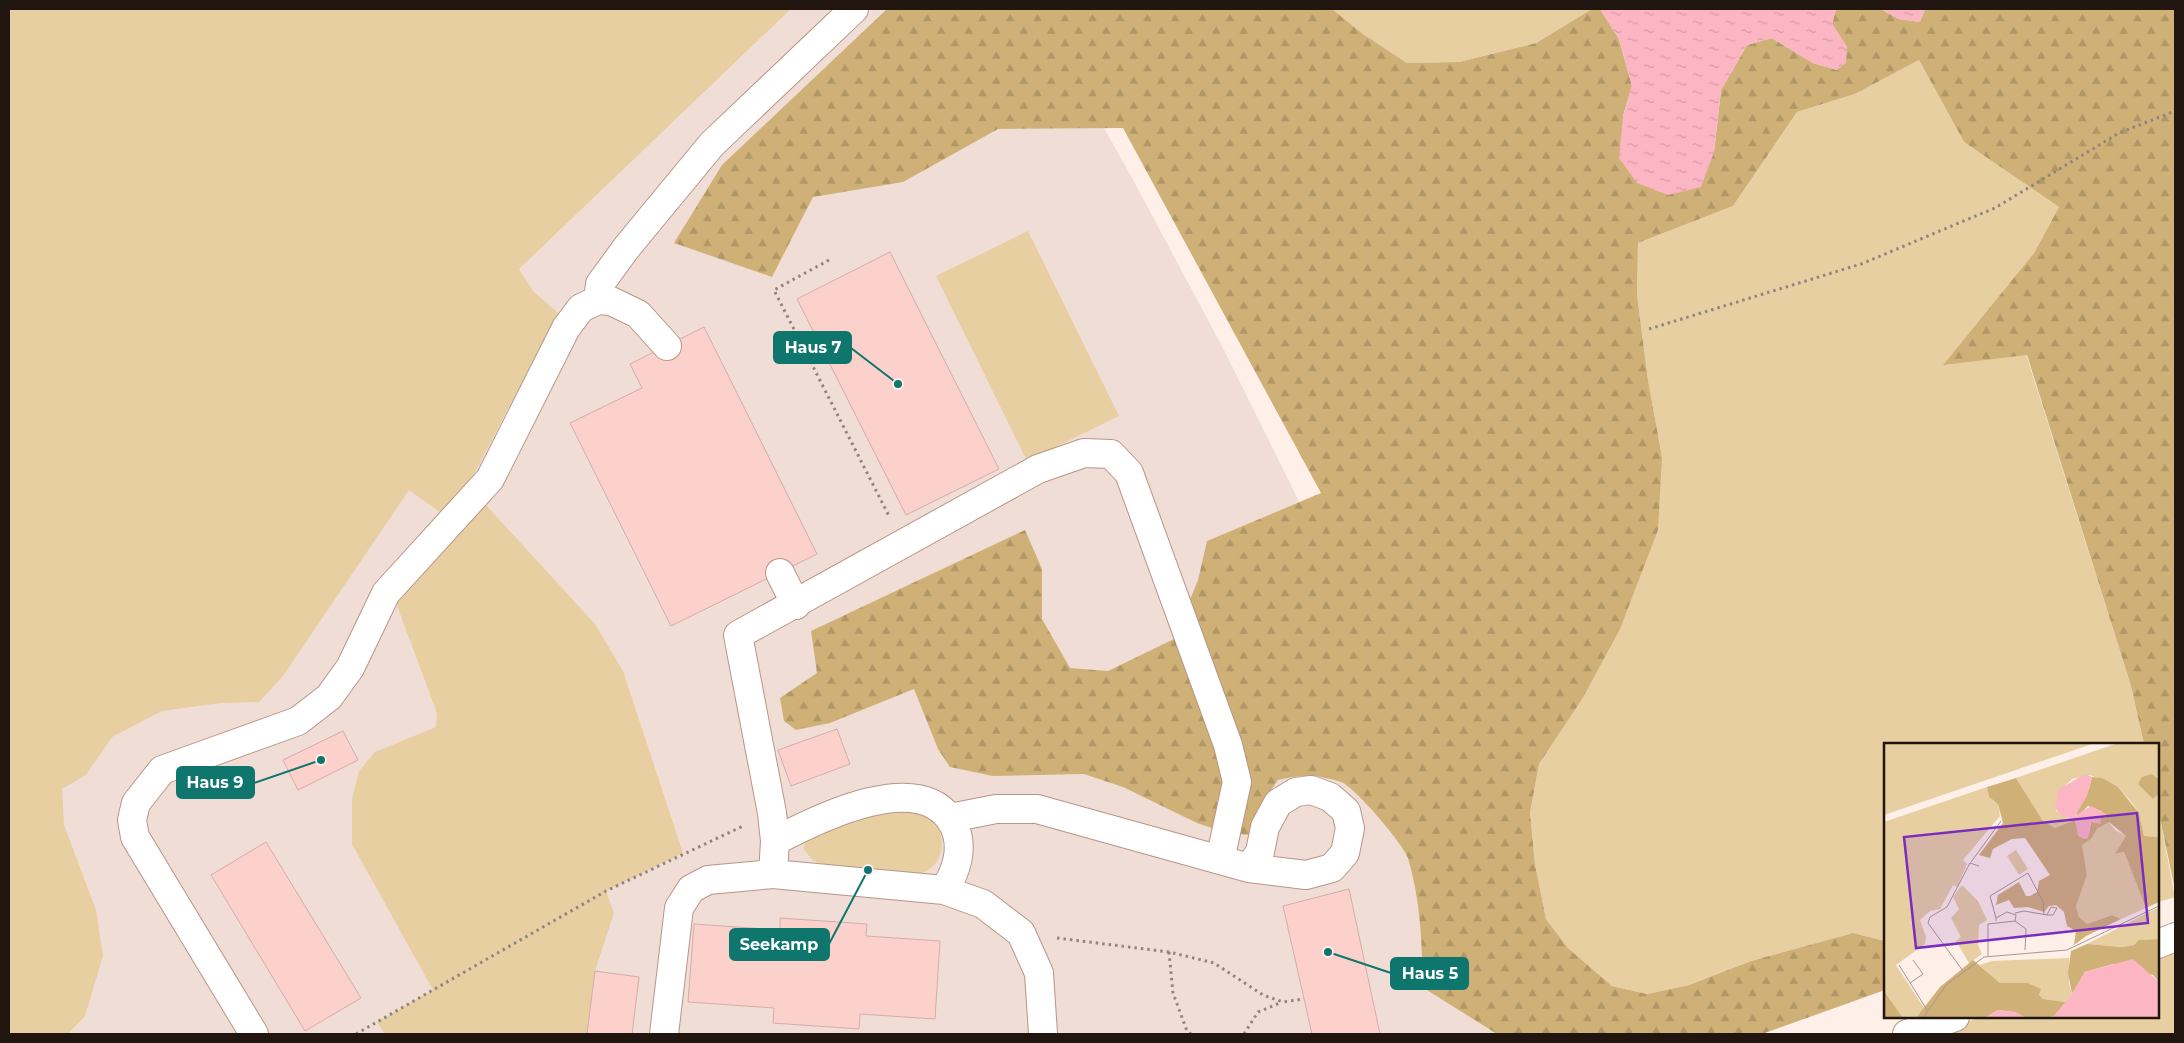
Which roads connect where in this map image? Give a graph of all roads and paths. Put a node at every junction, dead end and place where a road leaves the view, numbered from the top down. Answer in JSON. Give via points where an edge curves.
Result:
{"nodes":[{"id":1,"x":854,"y":9,"type":"edge"},
{"id":2,"x":2175,"y":111,"type":"edge"},
{"id":3,"x":828,"y":260,"type":"dead end"},
{"id":4,"x":598,"y":300,"type":"junction"},
{"id":5,"x":1649,"y":328,"type":"dead end"},
{"id":6,"x":666,"y":346,"type":"dead end"},
{"id":7,"x":903,"y":544,"type":"junction"},
{"id":8,"x":780,"y":573,"type":"dead end"},
{"id":9,"x":796,"y":605,"type":"junction"},
{"id":10,"x":772,"y":813,"type":"junction"},
{"id":11,"x":950,"y":818,"type":"junction"},
{"id":12,"x":775,"y":842,"type":"junction"},
{"id":13,"x":1220,"y":860,"type":"junction"},
{"id":14,"x":1249,"y":868,"type":"dead end"},
{"id":15,"x":773,"y":874,"type":"junction"},
{"id":16,"x":944,"y":890,"type":"junction"},
{"id":17,"x":1021,"y":933,"type":"junction"},
{"id":18,"x":2175,"y":937,"type":"edge"},
{"id":19,"x":2159,"y":944,"type":"edge"},
{"id":20,"x":1169,"y":952,"type":"junction"},
{"id":21,"x":1304,"y":999,"type":"dead end"},
{"id":22,"x":1283,"y":1002,"type":"junction"},
{"id":23,"x":1952,"y":1018,"type":"edge"},
{"id":24,"x":254,"y":1034,"type":"edge"},
{"id":25,"x":356,"y":1034,"type":"edge"},
{"id":26,"x":664,"y":1034,"type":"edge"},
{"id":27,"x":1042,"y":1034,"type":"edge"},
{"id":28,"x":1190,"y":1034,"type":"edge"},
{"id":29,"x":1244,"y":1034,"type":"edge"},
{"id":30,"x":1907,"y":1034,"type":"edge"}],
"edges":[{"from":1,"to":4,"type":"street","via":[[712,144],[600,284]]},
{"from":2,"to":5,"type":"path","via":[[2119,133],[1995,208],[1861,264]]},
{"from":3,"to":7,"type":"path","via":[[774,290]]},
{"from":4,"to":6,"type":"street","via":[[611,301],[638,314]]},
{"from":4,"to":24,"type":"street","via":[[581,308],[566,328],[490,480],[386,593],[350,668],[329,697],[298,720],[162,770],[136,803],[132,820],[135,837]]},
{"from":7,"to":9,"type":"street"},
{"from":7,"to":13,"type":"street","via":[[1038,469],[1084,453],[1111,454],[1129,473],[1228,745],[1236,782]]},
{"from":8,"to":9,"type":"street"},
{"from":9,"to":10,"type":"street","via":[[738,635]]},
{"from":10,"to":12,"type":"street"},
{"from":10,"to":25,"type":"path","via":[[606,891]]},
{"from":11,"to":12,"type":"street","via":[[934,805],[913,798],[878,799],[815,820]]},
{"from":11,"to":13,"type":"street","via":[[996,809],[1037,809]]},
{"from":11,"to":16,"type":"street","via":[[958,835],[958,862]]},
{"from":12,"to":15,"type":"street"},
{"from":13,"to":14,"type":"street"},
{"from":15,"to":16,"type":"street"},
{"from":15,"to":26,"type":"street","via":[[708,880],[691,889],[679,908]]},
{"from":16,"to":17,"type":"street","via":[[983,904]]},
{"from":17,"to":20,"type":"path"},
{"from":17,"to":27,"type":"street","via":[[1039,973]]},
{"from":18,"to":19,"type":"street"},
{"from":20,"to":22,"type":"path","via":[[1214,963],[1263,995]]},
{"from":20,"to":28,"type":"path","via":[[1173,993],[1186,1031]]},
{"from":21,"to":22,"type":"path"},
{"from":22,"to":29,"type":"path","via":[[1258,1012]]},
{"from":23,"to":30,"type":"street"}]}
